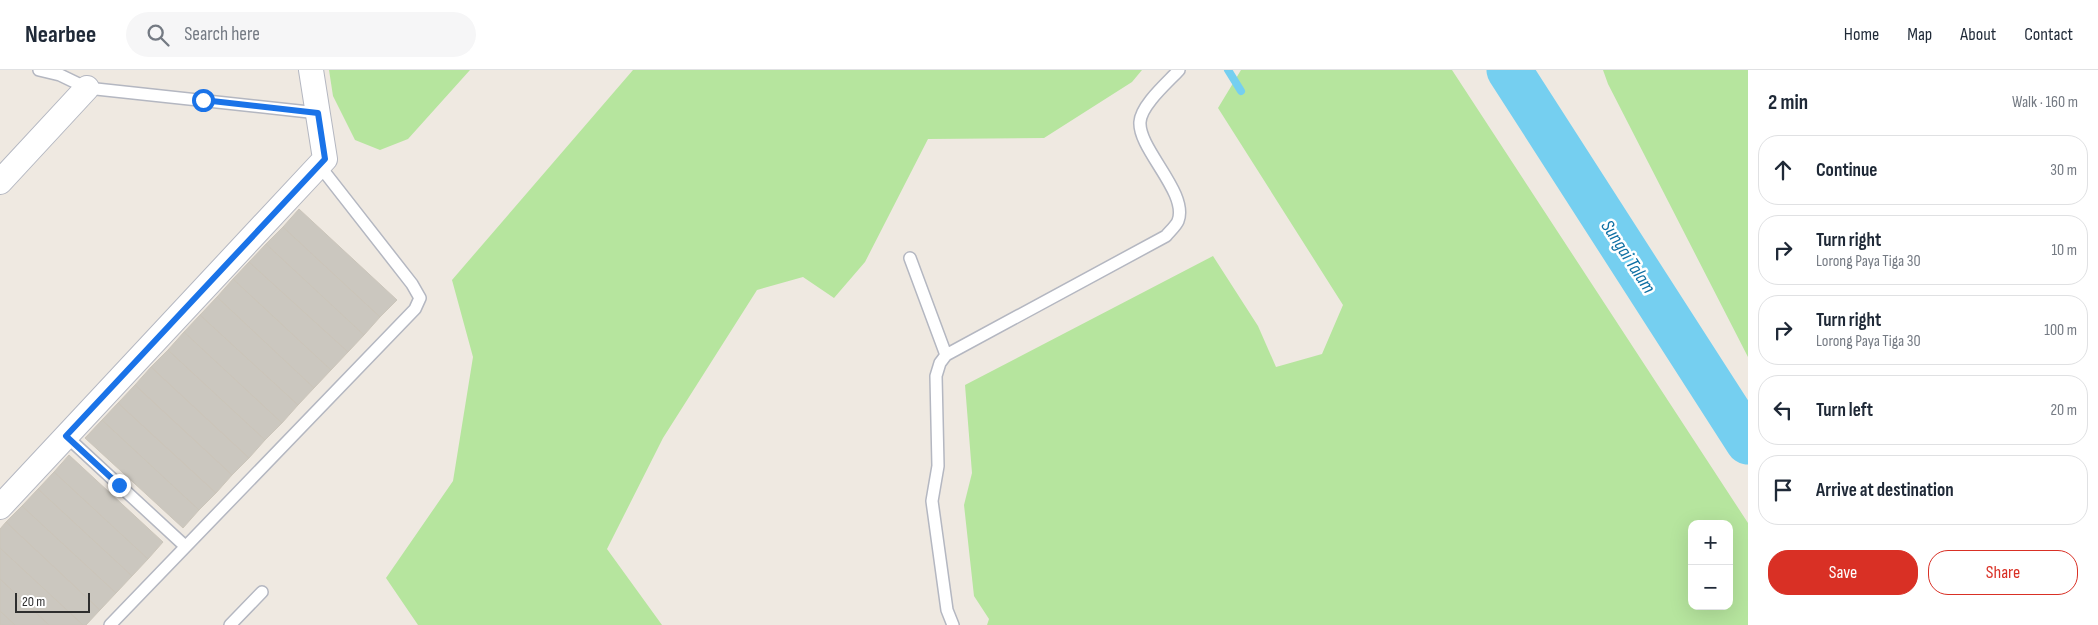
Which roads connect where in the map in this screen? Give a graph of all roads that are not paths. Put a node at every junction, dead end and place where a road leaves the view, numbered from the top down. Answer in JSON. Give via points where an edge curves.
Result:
{"nodes":[{"id":1,"x":39,"y":70,"type":"edge"},
{"id":2,"x":311,"y":70,"type":"edge"},
{"id":3,"x":1179,"y":70,"type":"edge"},
{"id":4,"x":87,"y":88,"type":"junction"},
{"id":5,"x":318,"y":113,"type":"junction"},
{"id":6,"x":320,"y":165,"type":"junction"},
{"id":7,"x":0,"y":182,"type":"edge"},
{"id":8,"x":910,"y":258,"type":"dead end"},
{"id":9,"x":946,"y":355,"type":"junction"},
{"id":10,"x":66,"y":436,"type":"junction"},
{"id":11,"x":0,"y":507,"type":"edge"},
{"id":12,"x":185,"y":546,"type":"junction"},
{"id":13,"x":262,"y":592,"type":"dead end"},
{"id":14,"x":110,"y":625,"type":"edge"},
{"id":15,"x":230,"y":625,"type":"edge"},
{"id":16,"x":952,"y":625,"type":"edge"}],
"edges":[{"from":1,"to":4,"type":"lane","via":[[60,75]]},
{"from":2,"to":5,"type":"street"},
{"from":3,"to":9,"type":"lane","via":[[1145,108],[1140,122],[1142,135],[1180,203],[1178,221],[1166,236]]},
{"from":4,"to":5,"type":"lane"},
{"from":4,"to":7,"type":"street"},
{"from":5,"to":6,"type":"street","via":[[325,159]]},
{"from":6,"to":10,"type":"street"},
{"from":6,"to":12,"type":"lane","via":[[420,298],[415,310]]},
{"from":8,"to":9,"type":"lane"},
{"from":9,"to":16,"type":"lane","via":[[936,376],[938,466],[932,501],[947,610]]},
{"from":10,"to":11,"type":"street"},
{"from":10,"to":12,"type":"lane"},
{"from":12,"to":14,"type":"lane"},
{"from":13,"to":15,"type":"lane"}]}
